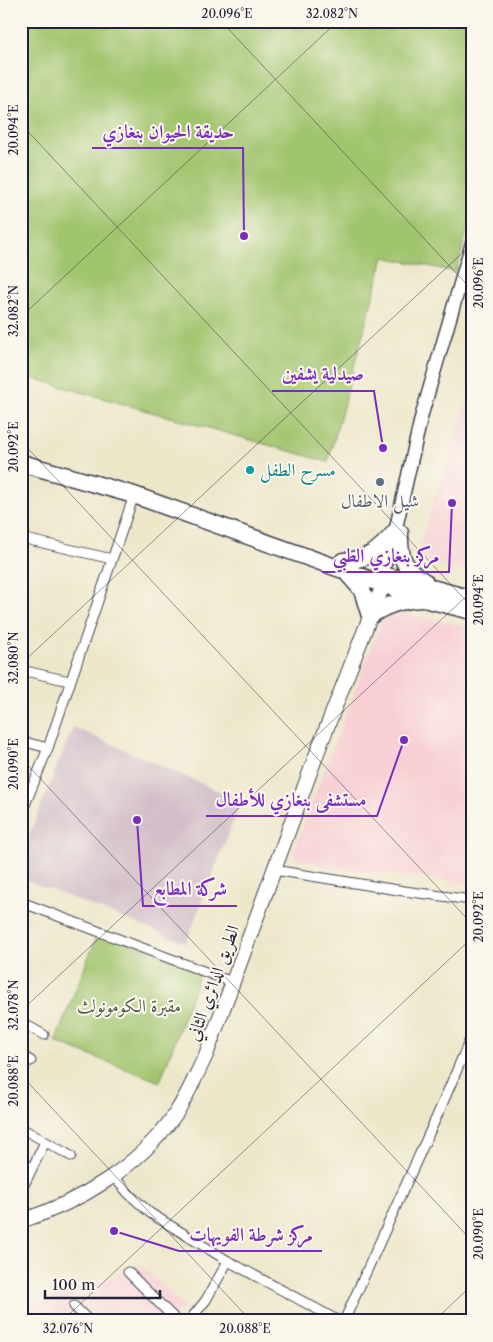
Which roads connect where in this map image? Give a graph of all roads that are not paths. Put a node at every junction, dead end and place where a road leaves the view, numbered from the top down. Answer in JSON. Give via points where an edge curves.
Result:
{"nodes":[{"id":1,"x":472,"y":242,"type":"edge"},
{"id":2,"x":472,"y":268,"type":"edge"},
{"id":3,"x":21,"y":455,"type":"edge"},
{"id":4,"x":21,"y":463,"type":"edge"},
{"id":5,"x":134,"y":495,"type":"junction"},
{"id":6,"x":398,"y":533,"type":"junction"},
{"id":7,"x":21,"y":538,"type":"edge"},
{"id":8,"x":112,"y":559,"type":"junction"},
{"id":9,"x":344,"y":566,"type":"junction"},
{"id":10,"x":382,"y":584,"type":"junction"},
{"id":11,"x":440,"y":591,"type":"junction"},
{"id":12,"x":424,"y":599,"type":"junction"},
{"id":13,"x":472,"y":599,"type":"edge"},
{"id":14,"x":472,"y":610,"type":"edge"},
{"id":15,"x":370,"y":616,"type":"junction"},
{"id":16,"x":21,"y":670,"type":"edge"},
{"id":17,"x":69,"y":681,"type":"junction"},
{"id":18,"x":21,"y":741,"type":"edge"},
{"id":19,"x":48,"y":748,"type":"junction"},
{"id":20,"x":21,"y":815,"type":"edge"},
{"id":21,"x":274,"y":870,"type":"junction"},
{"id":22,"x":472,"y":900,"type":"edge"},
{"id":23,"x":21,"y":902,"type":"edge"},
{"id":24,"x":232,"y":982,"type":"junction"},
{"id":25,"x":21,"y":1022,"type":"edge"},
{"id":26,"x":44,"y":1035,"type":"dead end"},
{"id":27,"x":472,"y":1035,"type":"edge"},
{"id":28,"x":21,"y":1055,"type":"edge"},
{"id":29,"x":31,"y":1061,"type":"dead end"},
{"id":30,"x":21,"y":1128,"type":"edge"},
{"id":31,"x":45,"y":1142,"type":"junction"},
{"id":32,"x":71,"y":1156,"type":"dead end"},
{"id":33,"x":113,"y":1176,"type":"junction"},
{"id":34,"x":21,"y":1191,"type":"edge"},
{"id":35,"x":21,"y":1221,"type":"edge"},
{"id":36,"x":228,"y":1261,"type":"junction"},
{"id":37,"x":128,"y":1272,"type":"dead end"},
{"id":38,"x":74,"y":1306,"type":"dead end"},
{"id":39,"x":89,"y":1321,"type":"edge"},
{"id":40,"x":177,"y":1321,"type":"edge"},
{"id":41,"x":189,"y":1321,"type":"edge"},
{"id":42,"x":339,"y":1321,"type":"edge"},
{"id":43,"x":344,"y":1321,"type":"edge"}],
"edges":[{"from":1,"to":6,"type":"main road","via":[[422,414]]},
{"from":2,"to":6,"type":"main road"},
{"from":3,"to":9,"type":"highway","via":[[136,488]]},
{"from":4,"to":5,"type":"highway"},
{"from":5,"to":8,"type":"street"},
{"from":5,"to":9,"type":"highway"},
{"from":6,"to":9,"type":"highway","via":[[376,552]]},
{"from":6,"to":10,"type":"main road"},
{"from":6,"to":11,"type":"highway","via":[[405,565],[417,578]]},
{"from":7,"to":8,"type":"street"},
{"from":8,"to":17,"type":"street"},
{"from":9,"to":10,"type":"highway"},
{"from":9,"to":15,"type":"highway","via":[[362,590]]},
{"from":10,"to":11,"type":"highway"},
{"from":10,"to":12,"type":"highway"},
{"from":10,"to":15,"type":"main road","name":"الطريق الدائري الثاني"},
{"from":11,"to":13,"type":"highway"},
{"from":12,"to":14,"type":"highway"},
{"from":12,"to":15,"type":"highway","via":[[395,604]]},
{"from":15,"to":21,"type":"main road","name":"الطريق الدائري الثاني"},
{"from":16,"to":17,"type":"street"},
{"from":17,"to":19,"type":"street"},
{"from":18,"to":19,"type":"street"},
{"from":19,"to":20,"type":"street"},
{"from":21,"to":22,"type":"street"},
{"from":21,"to":24,"type":"main road","name":"الطريق الدائري الثاني"},
{"from":23,"to":24,"type":"street"},
{"from":24,"to":33,"type":"main road","name":"الطريق الدائري الثاني","via":[[206,1055],[174,1116],[153,1141]]},
{"from":25,"to":26,"type":"street"},
{"from":27,"to":43,"type":"street"},
{"from":28,"to":29,"type":"street"},
{"from":30,"to":31,"type":"street"},
{"from":31,"to":32,"type":"street"},
{"from":31,"to":34,"type":"street"},
{"from":33,"to":35,"type":"main road","name":"الطريق الدائري الثاني","via":[[67,1204]]},
{"from":33,"to":36,"type":"street","via":[[150,1213]]},
{"from":36,"to":41,"type":"street","via":[[206,1300]]},
{"from":36,"to":42,"type":"street"},
{"from":37,"to":40,"type":"street"},
{"from":38,"to":39,"type":"street"}]}
